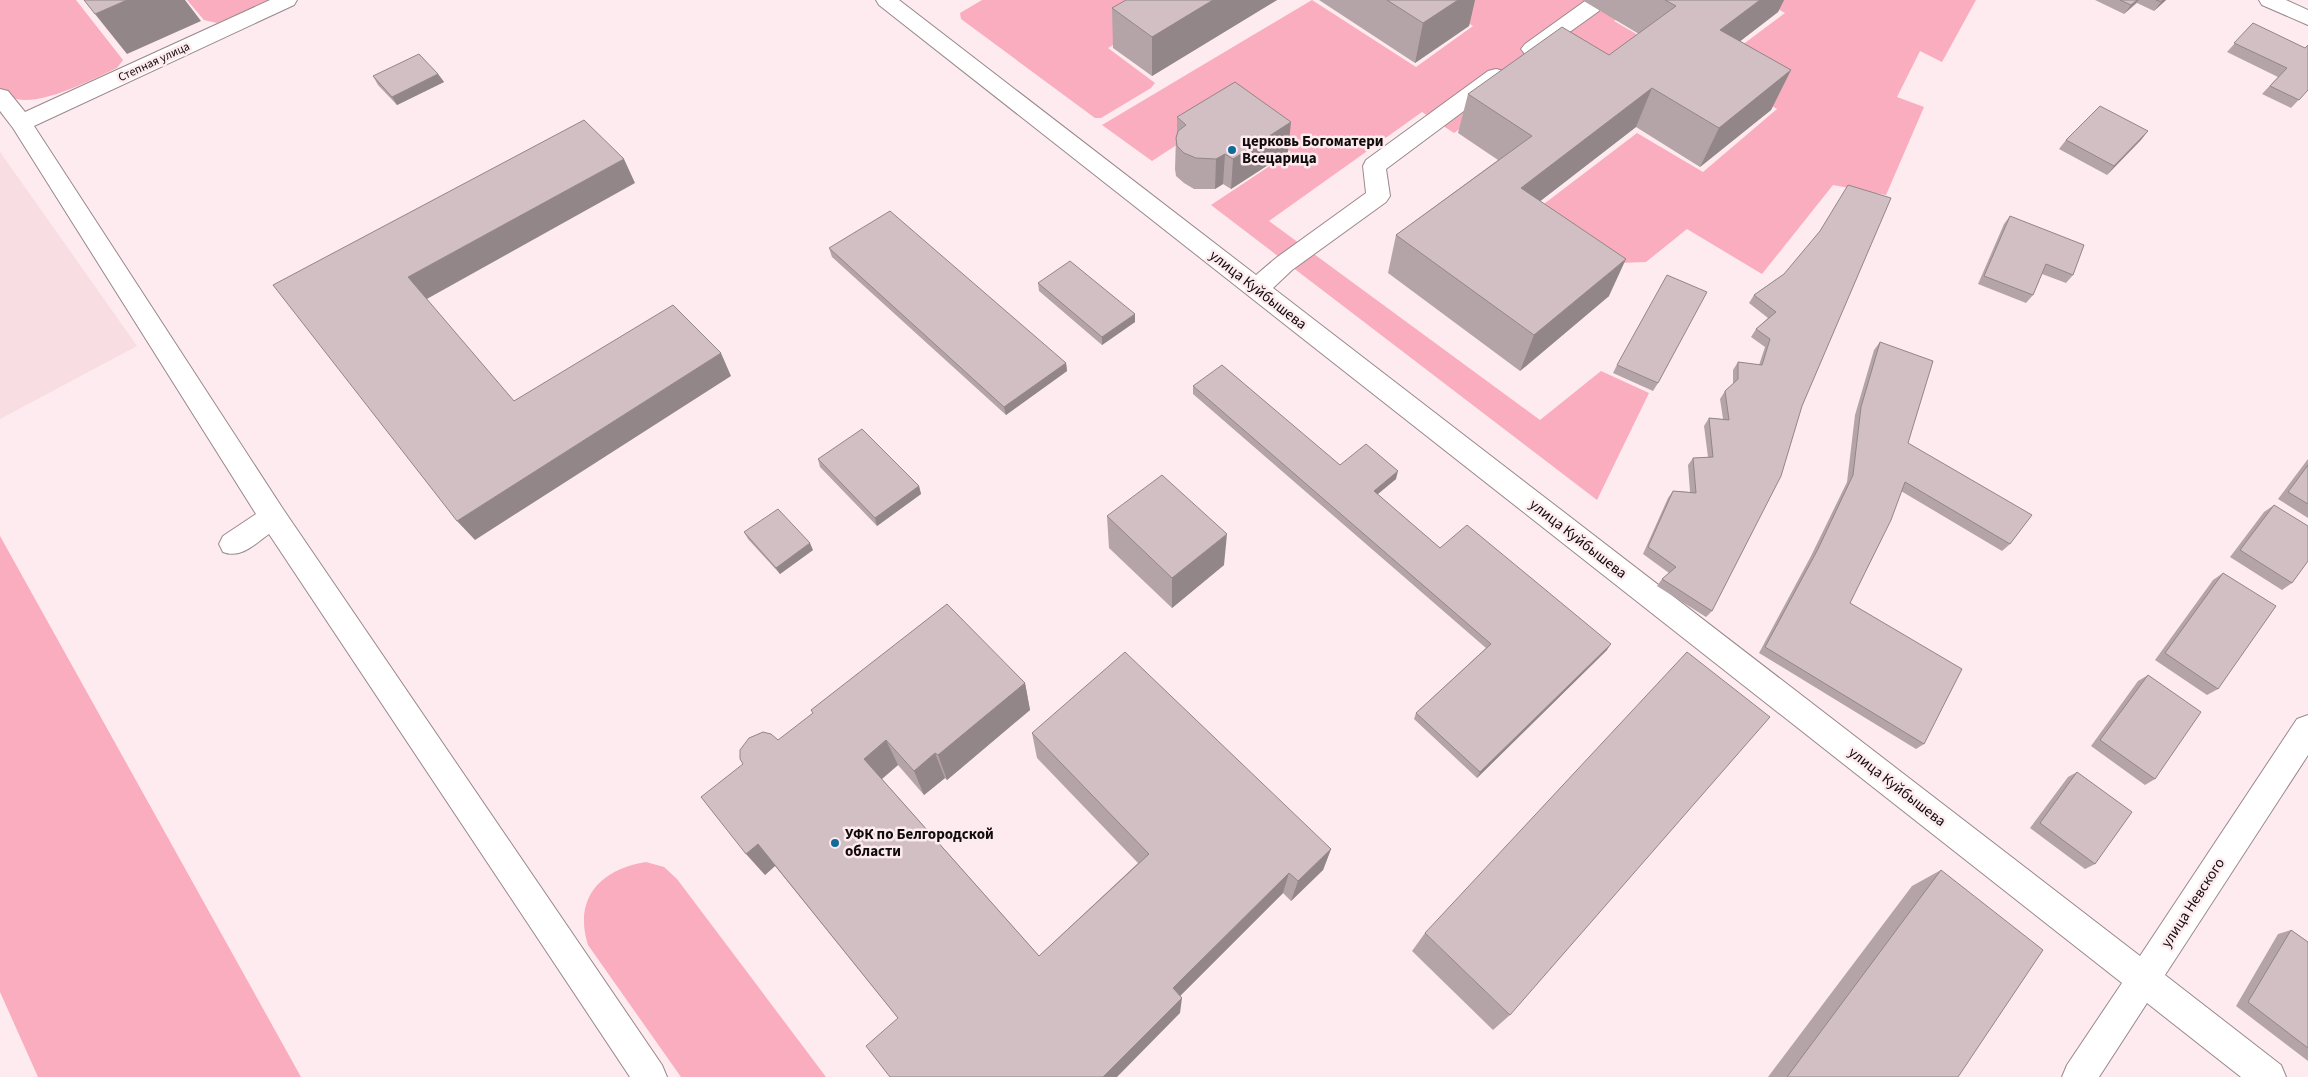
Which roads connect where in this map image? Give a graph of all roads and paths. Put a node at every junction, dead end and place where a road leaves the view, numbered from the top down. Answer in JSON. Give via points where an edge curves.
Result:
{"nodes":[{"id":1,"x":287,"y":0,"type":"edge"},
{"id":2,"x":886,"y":0,"type":"edge"},
{"id":3,"x":2269,"y":0,"type":"edge"},
{"id":4,"x":1592,"y":6,"type":"dead end"},
{"id":5,"x":2308,"y":18,"type":"edge"},
{"id":6,"x":0,"y":96,"type":"edge"},
{"id":7,"x":21,"y":123,"type":"junction"},
{"id":8,"x":1256,"y":288,"type":"junction"},
{"id":9,"x":272,"y":517,"type":"junction"},
{"id":10,"x":233,"y":544,"type":"dead end"},
{"id":11,"x":2308,"y":729,"type":"edge"},
{"id":12,"x":2143,"y":979,"type":"junction"},
{"id":13,"x":650,"y":1077,"type":"edge"},
{"id":14,"x":2079,"y":1077,"type":"edge"},
{"id":15,"x":2269,"y":1077,"type":"edge"}],
"edges":[{"from":1,"to":7,"type":"street","name":"Степная улица"},
{"from":2,"to":8,"type":"street","name":"улица Куйбышева"},
{"from":3,"to":5,"type":"street"},
{"from":4,"to":8,"type":"street","via":[[1374,166],[1378,196]]},
{"from":6,"to":7,"type":"street"},
{"from":7,"to":9,"type":"street"},
{"from":8,"to":12,"type":"street","name":"улица Куйбышева"},
{"from":9,"to":10,"type":"street"},
{"from":9,"to":13,"type":"street"},
{"from":11,"to":12,"type":"street","name":"улица Невского"},
{"from":12,"to":14,"type":"street","name":"улица Невского"},
{"from":12,"to":15,"type":"street","name":"улица Куйбышева"}]}
